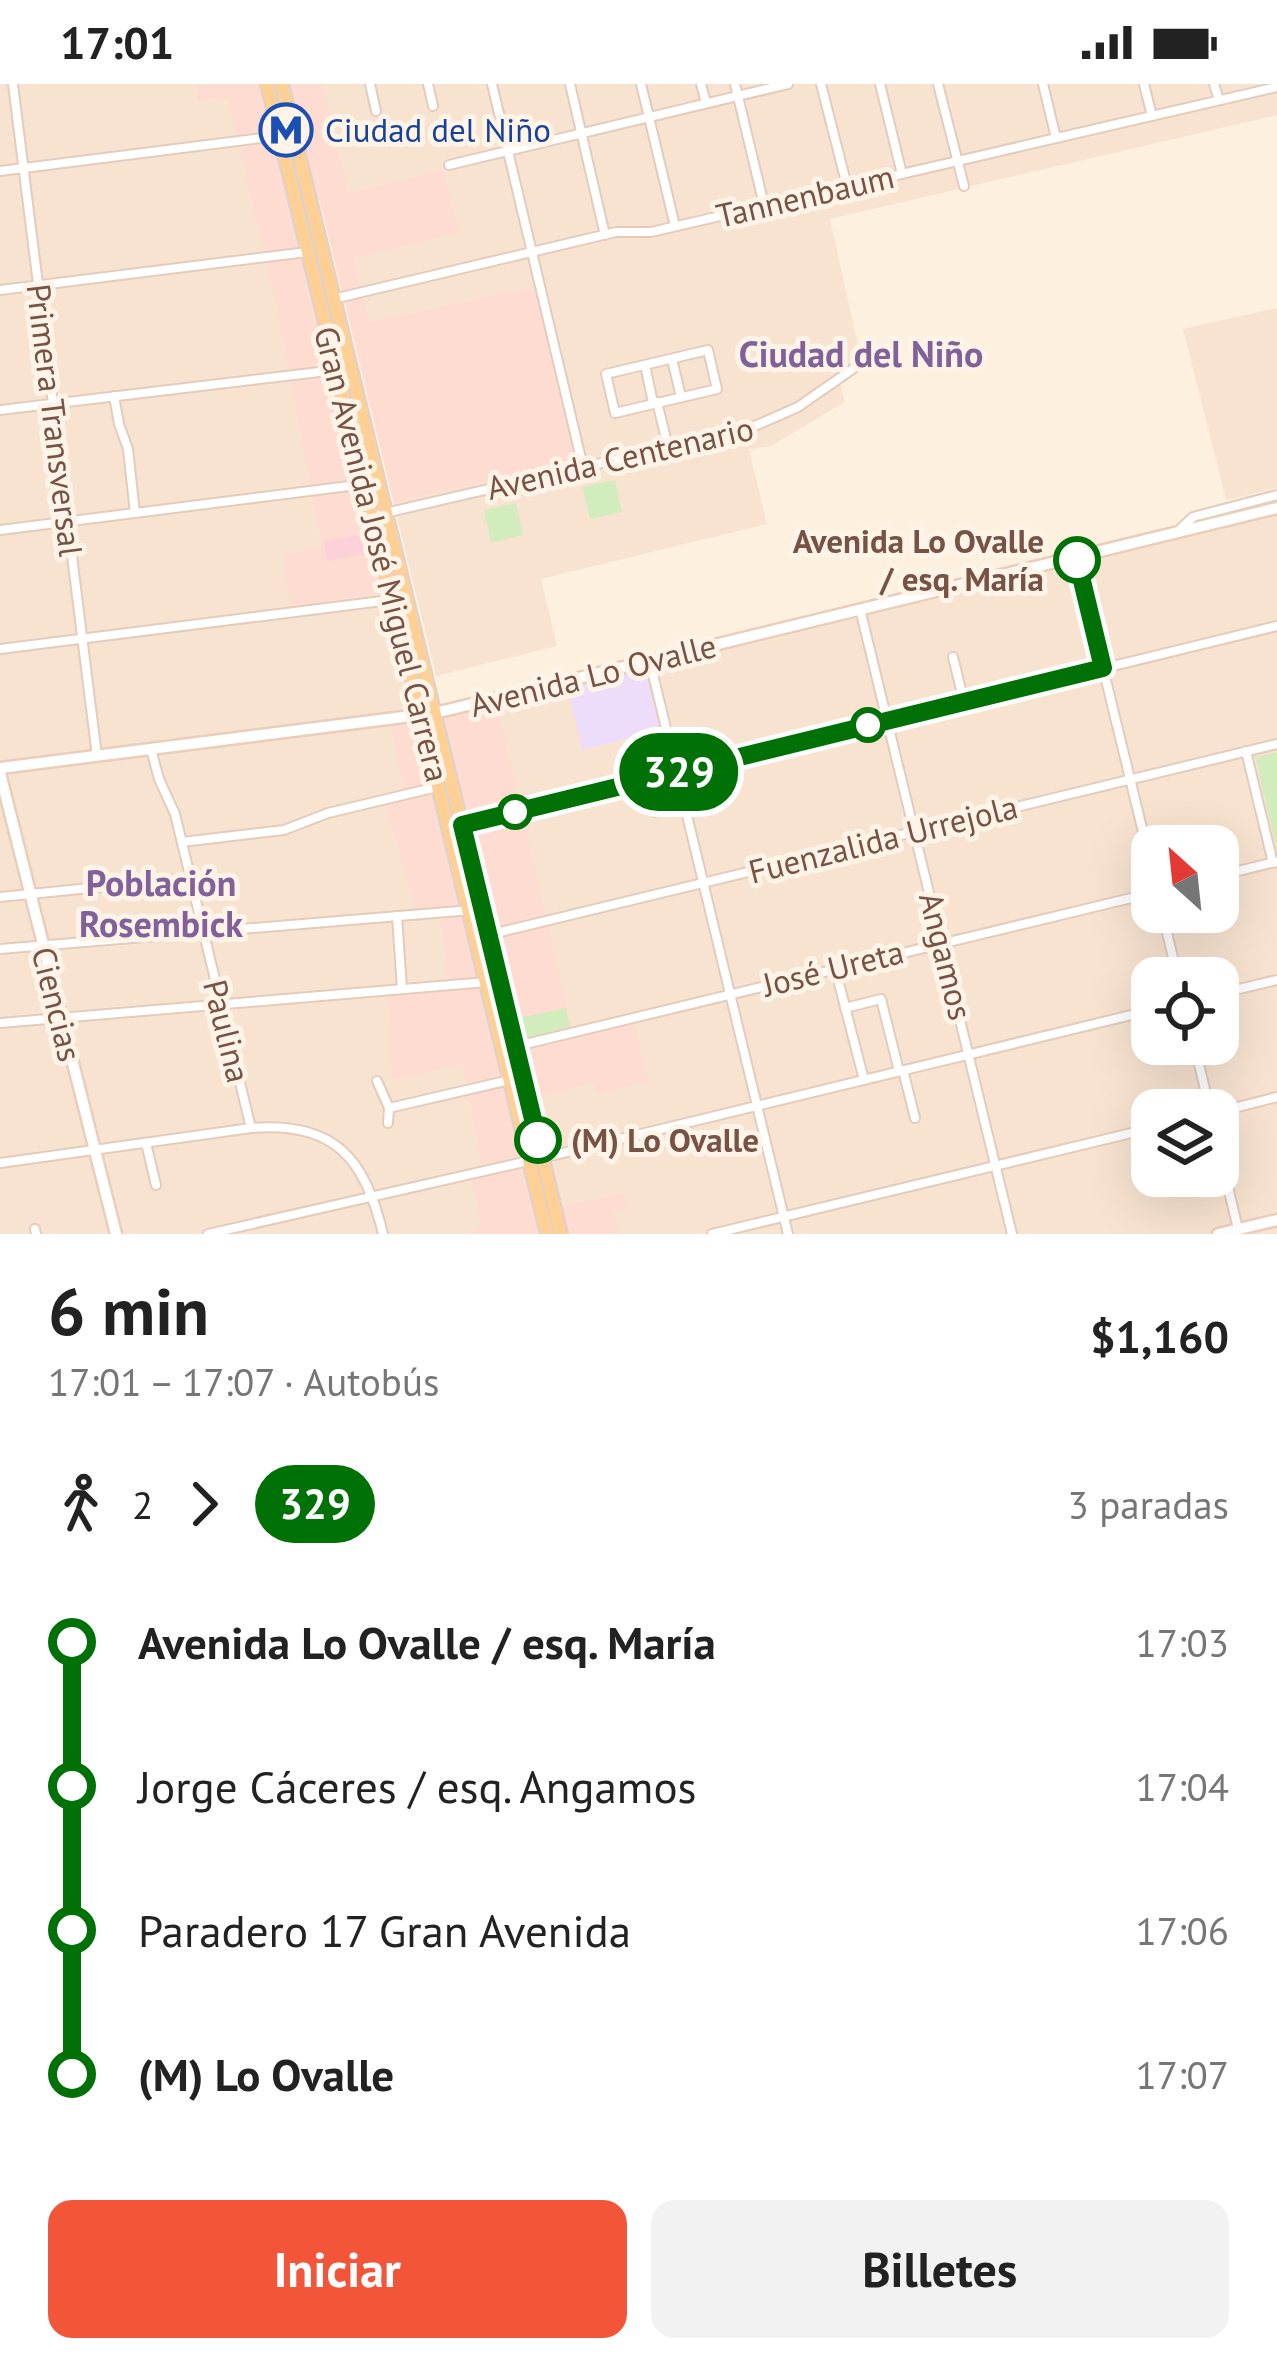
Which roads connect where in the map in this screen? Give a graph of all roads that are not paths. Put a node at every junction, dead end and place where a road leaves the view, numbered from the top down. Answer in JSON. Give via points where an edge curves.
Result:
{"nodes":[{"id":1,"x":13,"y":84,"type":"edge"},
{"id":2,"x":267,"y":84,"type":"edge"},
{"id":3,"x":282,"y":84,"type":"edge"},
{"id":4,"x":370,"y":84,"type":"edge"},
{"id":5,"x":428,"y":84,"type":"edge"},
{"id":6,"x":492,"y":84,"type":"edge"},
{"id":7,"x":570,"y":84,"type":"edge"},
{"id":8,"x":641,"y":84,"type":"edge"},
{"id":9,"x":701,"y":84,"type":"edge"},
{"id":10,"x":735,"y":84,"type":"edge"},
{"id":11,"x":788,"y":84,"type":"edge"},
{"id":12,"x":821,"y":84,"type":"edge"},
{"id":13,"x":880,"y":84,"type":"edge"},
{"id":14,"x":938,"y":84,"type":"edge"},
{"id":15,"x":1043,"y":84,"type":"edge"},
{"id":16,"x":1144,"y":84,"type":"edge"},
{"id":17,"x":1214,"y":84,"type":"edge"},
{"id":18,"x":1275,"y":86,"type":"edge"},
{"id":19,"x":738,"y":96,"type":"junction"},
{"id":20,"x":1219,"y":100,"type":"junction"},
{"id":21,"x":706,"y":103,"type":"junction"},
{"id":22,"x":433,"y":106,"type":"dead end"},
{"id":23,"x":376,"y":111,"type":"dead end"},
{"id":24,"x":649,"y":116,"type":"junction"},
{"id":25,"x":1152,"y":116,"type":"junction"},
{"id":26,"x":582,"y":132,"type":"junction"},
{"id":27,"x":280,"y":136,"type":"junction"},
{"id":28,"x":1056,"y":138,"type":"junction"},
{"id":29,"x":510,"y":150,"type":"junction"},
{"id":30,"x":956,"y":161,"type":"junction"},
{"id":31,"x":449,"y":164,"type":"dead end"},
{"id":32,"x":24,"y":168,"type":"junction"},
{"id":33,"x":0,"y":171,"type":"edge"},
{"id":34,"x":902,"y":174,"type":"junction"},
{"id":35,"x":964,"y":186,"type":"dead end"},
{"id":36,"x":847,"y":187,"type":"junction"},
{"id":37,"x":764,"y":206,"type":"junction"},
{"id":38,"x":675,"y":226,"type":"junction"},
{"id":39,"x":605,"y":235,"type":"junction"},
{"id":40,"x":534,"y":251,"type":"junction"},
{"id":41,"x":308,"y":252,"type":"junction"},
{"id":42,"x":324,"y":260,"type":"junction"},
{"id":43,"x":38,"y":286,"type":"junction"},
{"id":44,"x":0,"y":290,"type":"edge"},
{"id":45,"x":333,"y":299,"type":"junction"},
{"id":46,"x":672,"y":358,"type":"junction"},
{"id":47,"x":645,"y":365,"type":"junction"},
{"id":48,"x":854,"y":368,"type":"dead end"},
{"id":49,"x":337,"y":370,"type":"junction"},
{"id":50,"x":114,"y":396,"type":"junction"},
{"id":51,"x":681,"y":397,"type":"junction"},
{"id":52,"x":655,"y":403,"type":"junction"},
{"id":53,"x":52,"y":404,"type":"junction"},
{"id":54,"x":0,"y":410,"type":"edge"},
{"id":55,"x":668,"y":447,"type":"junction"},
{"id":56,"x":584,"y":467,"type":"junction"},
{"id":57,"x":365,"y":484,"type":"junction"},
{"id":58,"x":1277,"y":495,"type":"edge"},
{"id":59,"x":1277,"y":508,"type":"edge"},
{"id":60,"x":135,"y":513,"type":"junction"},
{"id":61,"x":379,"y":515,"type":"junction"},
{"id":62,"x":67,"y":521,"type":"junction"},
{"id":63,"x":0,"y":530,"type":"edge"},
{"id":64,"x":1177,"y":532,"type":"junction"},
{"id":65,"x":1076,"y":557,"type":"junction"},
{"id":66,"x":399,"y":599,"type":"junction"},
{"id":67,"x":860,"y":609,"type":"junction"},
{"id":68,"x":1277,"y":626,"type":"edge"},
{"id":69,"x":82,"y":639,"type":"junction"},
{"id":70,"x":0,"y":649,"type":"edge"},
{"id":71,"x":953,"y":657,"type":"dead end"},
{"id":72,"x":650,"y":662,"type":"junction"},
{"id":73,"x":1103,"y":668,"type":"junction"},
{"id":74,"x":964,"y":702,"type":"junction"},
{"id":75,"x":429,"y":715,"type":"junction"},
{"id":76,"x":889,"y":720,"type":"junction"},
{"id":77,"x":1277,"y":744,"type":"edge"},
{"id":78,"x":151,"y":749,"type":"junction"},
{"id":79,"x":1246,"y":751,"type":"junction"},
{"id":80,"x":97,"y":755,"type":"junction"},
{"id":81,"x":0,"y":770,"type":"edge"},
{"id":82,"x":676,"y":773,"type":"junction"},
{"id":83,"x":1130,"y":779,"type":"junction"},
{"id":84,"x":647,"y":780,"type":"junction"},
{"id":85,"x":440,"y":787,"type":"junction"},
{"id":86,"x":655,"y":812,"type":"dead end"},
{"id":87,"x":447,"y":816,"type":"junction"},
{"id":88,"x":462,"y":825,"type":"junction"},
{"id":89,"x":1141,"y":825,"type":"edge"},
{"id":90,"x":915,"y":832,"type":"junction"},
{"id":91,"x":182,"y":842,"type":"junction"},
{"id":92,"x":1275,"y":862,"type":"edge"},
{"id":93,"x":1239,"y":871,"type":"edge"},
{"id":94,"x":190,"y":878,"type":"junction"},
{"id":95,"x":702,"y":883,"type":"junction"},
{"id":96,"x":29,"y":894,"type":"junction"},
{"id":97,"x":0,"y":897,"type":"edge"},
{"id":98,"x":1131,"y":897,"type":"edge"},
{"id":99,"x":476,"y":908,"type":"junction"},
{"id":100,"x":397,"y":916,"type":"junction"},
{"id":101,"x":203,"y":932,"type":"junction"},
{"id":102,"x":488,"y":935,"type":"junction"},
{"id":103,"x":942,"y":942,"type":"junction"},
{"id":104,"x":42,"y":944,"type":"junction"},
{"id":105,"x":0,"y":949,"type":"edge"},
{"id":106,"x":836,"y":968,"type":"junction"},
{"id":107,"x":1277,"y":980,"type":"edge"},
{"id":108,"x":487,"y":982,"type":"junction"},
{"id":109,"x":402,"y":989,"type":"junction"},
{"id":110,"x":1239,"y":989,"type":"edge"},
{"id":111,"x":728,"y":994,"type":"junction"},
{"id":112,"x":220,"y":1004,"type":"junction"},
{"id":113,"x":845,"y":1007,"type":"junction"},
{"id":114,"x":1131,"y":1015,"type":"edge"},
{"id":115,"x":59,"y":1016,"type":"junction"},
{"id":116,"x":0,"y":1023,"type":"edge"},
{"id":117,"x":515,"y":1046,"type":"junction"},
{"id":118,"x":969,"y":1054,"type":"junction"},
{"id":119,"x":901,"y":1071,"type":"junction"},
{"id":120,"x":516,"y":1078,"type":"junction"},
{"id":121,"x":864,"y":1080,"type":"junction"},
{"id":122,"x":377,"y":1081,"type":"dead end"},
{"id":123,"x":1277,"y":1097,"type":"edge"},
{"id":124,"x":1239,"y":1105,"type":"edge"},
{"id":125,"x":757,"y":1106,"type":"junction"},
{"id":126,"x":389,"y":1108,"type":"junction"},
{"id":127,"x":915,"y":1118,"type":"dead end"},
{"id":128,"x":388,"y":1123,"type":"dead end"},
{"id":129,"x":251,"y":1128,"type":"junction"},
{"id":130,"x":1131,"y":1133,"type":"edge"},
{"id":131,"x":146,"y":1143,"type":"junction"},
{"id":132,"x":94,"y":1150,"type":"junction"},
{"id":133,"x":0,"y":1163,"type":"edge"},
{"id":134,"x":535,"y":1163,"type":"junction"},
{"id":135,"x":996,"y":1166,"type":"junction"},
{"id":136,"x":156,"y":1185,"type":"dead end"},
{"id":137,"x":374,"y":1196,"type":"junction"},
{"id":138,"x":1230,"y":1197,"type":"edge"},
{"id":139,"x":784,"y":1217,"type":"junction"},
{"id":140,"x":1277,"y":1220,"type":"edge"},
{"id":141,"x":1238,"y":1229,"type":"junction"},
{"id":142,"x":116,"y":1234,"type":"edge"},
{"id":143,"x":208,"y":1234,"type":"edge"},
{"id":144,"x":383,"y":1234,"type":"edge"},
{"id":145,"x":548,"y":1234,"type":"edge"},
{"id":146,"x":561,"y":1234,"type":"edge"},
{"id":147,"x":712,"y":1234,"type":"edge"},
{"id":148,"x":788,"y":1234,"type":"edge"},
{"id":149,"x":1012,"y":1234,"type":"edge"},
{"id":150,"x":1218,"y":1234,"type":"edge"}],
"edges":[{"from":1,"to":32,"type":"street","name":"Primera Transversal"},
{"from":2,"to":27,"type":"main road","name":"Gran Avenida José Miguel Carrera"},
{"from":3,"to":42,"type":"main road","name":"Gran Avenida José Miguel Carrera"},
{"from":4,"to":23,"type":"street"},
{"from":5,"to":22,"type":"street"},
{"from":6,"to":29,"type":"street"},
{"from":7,"to":26,"type":"street"},
{"from":8,"to":24,"type":"street"},
{"from":9,"to":21,"type":"street"},
{"from":10,"to":19,"type":"street"},
{"from":11,"to":19,"type":"street"},
{"from":12,"to":36,"type":"street"},
{"from":13,"to":34,"type":"street"},
{"from":14,"to":30,"type":"street"},
{"from":15,"to":28,"type":"street"},
{"from":16,"to":25,"type":"street"},
{"from":17,"to":20,"type":"street"},
{"from":18,"to":20,"type":"street","name":"Tannenbaum"},
{"from":19,"to":21,"type":"street"},
{"from":19,"to":37,"type":"street"},
{"from":20,"to":25,"type":"street","name":"Tannenbaum"},
{"from":21,"to":24,"type":"street"},
{"from":24,"to":26,"type":"street"},
{"from":24,"to":38,"type":"street"},
{"from":25,"to":28,"type":"street","name":"Tannenbaum"},
{"from":26,"to":29,"type":"street"},
{"from":26,"to":39,"type":"street"},
{"from":27,"to":32,"type":"street"},
{"from":27,"to":41,"type":"main road","name":"Gran Avenida José Miguel Carrera"},
{"from":28,"to":30,"type":"street","name":"Tannenbaum"},
{"from":29,"to":31,"type":"street"},
{"from":29,"to":40,"type":"street"},
{"from":30,"to":34,"type":"street","name":"Tannenbaum"},
{"from":30,"to":35,"type":"street"},
{"from":32,"to":33,"type":"street"},
{"from":32,"to":43,"type":"street","name":"Primera Transversal"},
{"from":34,"to":36,"type":"street","name":"Tannenbaum"},
{"from":36,"to":37,"type":"street","name":"Tannenbaum"},
{"from":37,"to":38,"type":"street","name":"Tannenbaum"},
{"from":38,"to":39,"type":"street","name":"Tannenbaum"},
{"from":39,"to":40,"type":"street","name":"Tannenbaum"},
{"from":40,"to":45,"type":"street","name":"Tannenbaum"},
{"from":40,"to":56,"type":"street"},
{"from":41,"to":42,"type":"main road"},
{"from":41,"to":43,"type":"street"},
{"from":41,"to":49,"type":"main road","name":"Gran Avenida José Miguel Carrera"},
{"from":42,"to":45,"type":"main road","name":"Gran Avenida José Miguel Carrera"},
{"from":43,"to":44,"type":"street"},
{"from":43,"to":53,"type":"street","name":"Primera Transversal"},
{"from":45,"to":61,"type":"main road","name":"Gran Avenida José Miguel Carrera"},
{"from":46,"to":47,"type":"street"},
{"from":46,"to":51,"type":"street"},
{"from":46,"to":51,"type":"street","via":[[708,350],[717,388]]},
{"from":47,"to":52,"type":"street"},
{"from":47,"to":52,"type":"street","via":[[606,374],[615,412]]},
{"from":48,"to":55,"type":"street","name":"Avenida Centenario","via":[[769,423]]},
{"from":49,"to":50,"type":"street"},
{"from":49,"to":57,"type":"main road","name":"Gran Avenida José Miguel Carrera"},
{"from":50,"to":53,"type":"street"},
{"from":50,"to":60,"type":"street"},
{"from":51,"to":52,"type":"street"},
{"from":52,"to":55,"type":"street"},
{"from":53,"to":54,"type":"street"},
{"from":53,"to":62,"type":"street","name":"Primera Transversal"},
{"from":55,"to":56,"type":"street","name":"Avenida Centenario"},
{"from":56,"to":61,"type":"street","name":"Avenida Centenario"},
{"from":57,"to":60,"type":"street"},
{"from":57,"to":61,"type":"main road","name":"Gran Avenida José Miguel Carrera"},
{"from":58,"to":64,"type":"street","name":"Avenida Lo Ovalle","via":[[1193,517]]},
{"from":59,"to":64,"type":"main road","name":"Avenida Lo Ovalle"},
{"from":60,"to":62,"type":"street"},
{"from":61,"to":66,"type":"main road","name":"Gran Avenida José Miguel Carrera"},
{"from":62,"to":63,"type":"street"},
{"from":62,"to":69,"type":"street","name":"Primera Transversal"},
{"from":64,"to":65,"type":"main road","name":"Avenida Lo Ovalle"},
{"from":65,"to":67,"type":"main road","name":"Avenida Lo Ovalle"},
{"from":65,"to":73,"type":"street"},
{"from":66,"to":69,"type":"street"},
{"from":66,"to":75,"type":"main road","name":"Gran Avenida José Miguel Carrera"},
{"from":67,"to":72,"type":"main road","name":"Avenida Lo Ovalle"},
{"from":67,"to":76,"type":"street","name":"Angamos"},
{"from":68,"to":73,"type":"street"},
{"from":69,"to":70,"type":"street"},
{"from":69,"to":80,"type":"street","name":"Primera Transversal"},
{"from":71,"to":74,"type":"street"},
{"from":72,"to":75,"type":"main road","name":"Avenida Lo Ovalle"},
{"from":72,"to":82,"type":"street"},
{"from":73,"to":74,"type":"street"},
{"from":73,"to":83,"type":"street"},
{"from":74,"to":76,"type":"street"},
{"from":75,"to":78,"type":"main road","name":"Avenida Lo Ovalle"},
{"from":75,"to":85,"type":"main road","name":"Gran Avenida José Miguel Carrera"},
{"from":75,"to":88,"type":"main road","name":"Gran Avenida José Miguel Carrera"},
{"from":76,"to":82,"type":"street"},
{"from":76,"to":90,"type":"street","name":"Angamos"},
{"from":77,"to":79,"type":"street","name":"Fuenzalida Urrejola"},
{"from":78,"to":80,"type":"main road","name":"Avenida Lo Ovalle"},
{"from":78,"to":91,"type":"street","name":"Paulina"},
{"from":79,"to":83,"type":"street","name":"Fuenzalida Urrejola"},
{"from":79,"to":92,"type":"street"},
{"from":80,"to":81,"type":"main road","name":"Avenida Lo Ovalle"},
{"from":81,"to":96,"type":"main road","name":"Ciencias"},
{"from":82,"to":84,"type":"street"},
{"from":82,"to":95,"type":"street"},
{"from":83,"to":89,"type":"street"},
{"from":83,"to":90,"type":"street","name":"Fuenzalida Urrejola"},
{"from":84,"to":86,"type":"street"},
{"from":84,"to":88,"type":"street"},
{"from":85,"to":87,"type":"main road","name":"Gran Avenida José Miguel Carrera"},
{"from":85,"to":91,"type":"street","via":[[284,830]]},
{"from":87,"to":88,"type":"main road"},
{"from":87,"to":99,"type":"main road","name":"Gran Avenida José Miguel Carrera"},
{"from":88,"to":99,"type":"main road","name":"Gran Avenida José Miguel Carrera"},
{"from":90,"to":95,"type":"street","name":"Fuenzalida Urrejola"},
{"from":90,"to":103,"type":"street","name":"Angamos"},
{"from":91,"to":94,"type":"street","name":"Paulina"},
{"from":92,"to":93,"type":"street"},
{"from":94,"to":96,"type":"street"},
{"from":94,"to":101,"type":"street","name":"Paulina"},
{"from":95,"to":102,"type":"street","name":"Fuenzalida Urrejola"},
{"from":95,"to":111,"type":"street"},
{"from":96,"to":97,"type":"street"},
{"from":96,"to":104,"type":"main road","name":"Ciencias"},
{"from":98,"to":103,"type":"street","name":"José Ureta"},
{"from":99,"to":100,"type":"street"},
{"from":99,"to":102,"type":"main road","name":"Gran Avenida José Miguel Carrera"},
{"from":99,"to":108,"type":"main road","name":"Gran Avenida José Miguel Carrera"},
{"from":100,"to":101,"type":"street"},
{"from":100,"to":109,"type":"street"},
{"from":101,"to":104,"type":"street"},
{"from":101,"to":112,"type":"street","name":"Paulina"},
{"from":102,"to":117,"type":"main road","name":"Gran Avenida José Miguel Carrera"},
{"from":103,"to":106,"type":"street","name":"José Ureta"},
{"from":103,"to":118,"type":"street","name":"Angamos"},
{"from":104,"to":105,"type":"street"},
{"from":104,"to":115,"type":"main road","name":"Ciencias"},
{"from":106,"to":111,"type":"street","name":"José Ureta"},
{"from":106,"to":113,"type":"street"},
{"from":107,"to":110,"type":"street"},
{"from":108,"to":109,"type":"street"},
{"from":108,"to":120,"type":"main road","name":"Gran Avenida José Miguel Carrera"},
{"from":109,"to":112,"type":"street"},
{"from":111,"to":117,"type":"street","name":"José Ureta"},
{"from":111,"to":125,"type":"street"},
{"from":112,"to":115,"type":"street"},
{"from":112,"to":129,"type":"street","name":"Paulina"},
{"from":113,"to":119,"type":"street","via":[[881,999]]},
{"from":113,"to":121,"type":"street"},
{"from":114,"to":118,"type":"street"},
{"from":115,"to":116,"type":"street"},
{"from":115,"to":132,"type":"main road","name":"Ciencias"},
{"from":117,"to":120,"type":"main road","name":"Gran Avenida José Miguel Carrera"},
{"from":118,"to":119,"type":"street"},
{"from":118,"to":135,"type":"street","name":"Angamos"},
{"from":119,"to":121,"type":"street"},
{"from":119,"to":127,"type":"street"},
{"from":120,"to":126,"type":"street"},
{"from":120,"to":134,"type":"main road","name":"Gran Avenida José Miguel Carrera"},
{"from":121,"to":125,"type":"street"},
{"from":122,"to":126,"type":"street"},
{"from":123,"to":124,"type":"street"},
{"from":125,"to":134,"type":"street"},
{"from":125,"to":139,"type":"street"},
{"from":126,"to":128,"type":"street"},
{"from":129,"to":131,"type":"street"},
{"from":129,"to":137,"type":"street","name":"Paulina","via":[[291,1126],[323,1138],[359,1168]]},
{"from":130,"to":135,"type":"street"},
{"from":131,"to":132,"type":"street"},
{"from":131,"to":136,"type":"street"},
{"from":132,"to":133,"type":"street"},
{"from":132,"to":142,"type":"main road","name":"Ciencias"},
{"from":134,"to":137,"type":"street"},
{"from":134,"to":145,"type":"main road","name":"Gran Avenida José Miguel Carrera"},
{"from":134,"to":146,"type":"main road","name":"Gran Avenida José Miguel Carrera"},
{"from":135,"to":139,"type":"street"},
{"from":135,"to":149,"type":"street","name":"Angamos"},
{"from":137,"to":143,"type":"street"},
{"from":137,"to":144,"type":"street","name":"Paulina"},
{"from":138,"to":141,"type":"street"},
{"from":139,"to":147,"type":"street"},
{"from":139,"to":148,"type":"street"},
{"from":140,"to":141,"type":"main road"},
{"from":141,"to":150,"type":"main road"}]}
